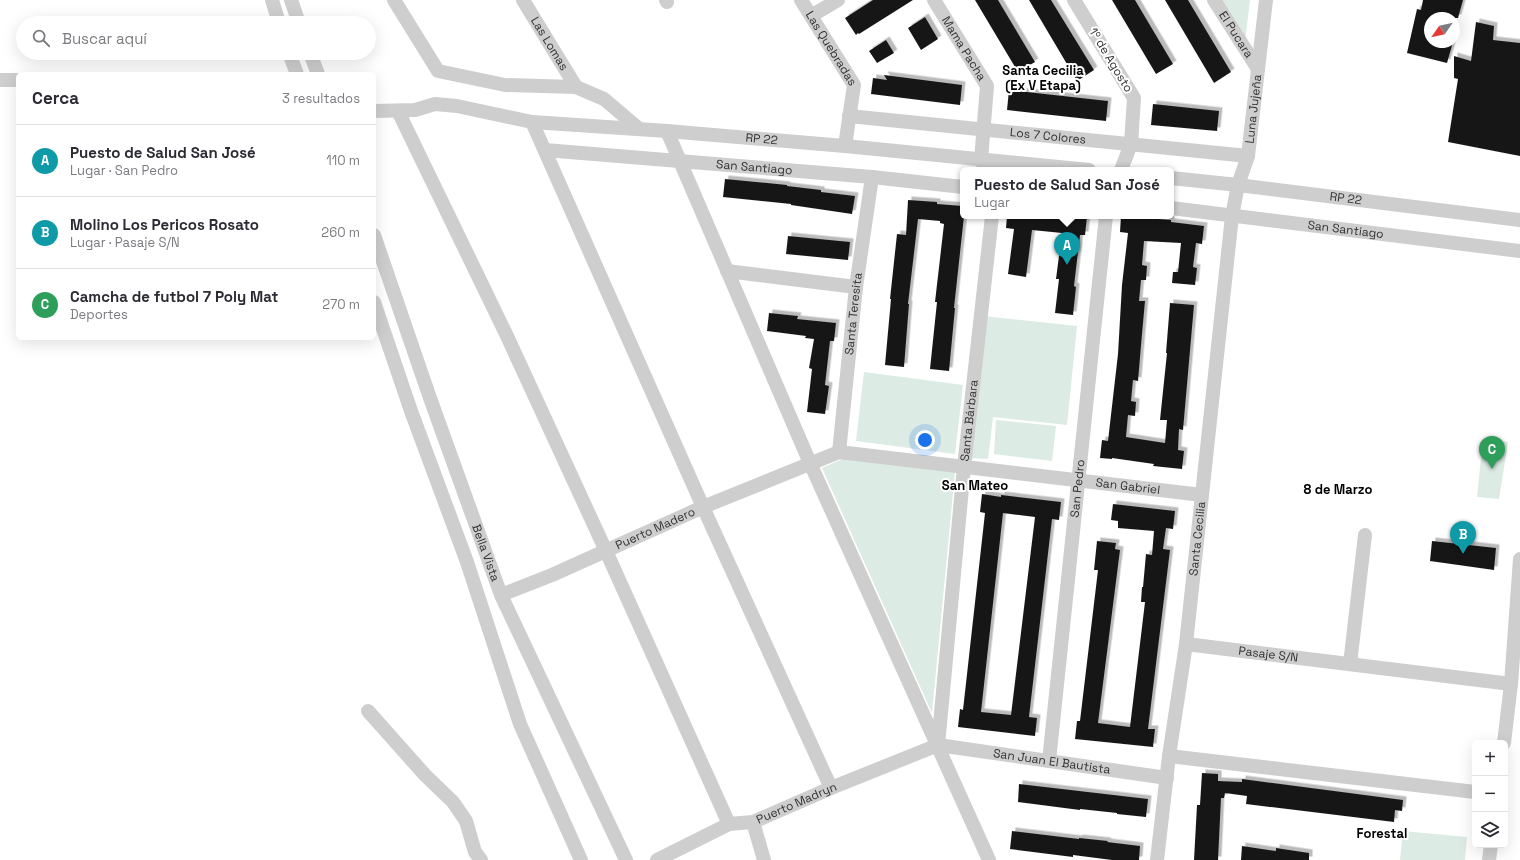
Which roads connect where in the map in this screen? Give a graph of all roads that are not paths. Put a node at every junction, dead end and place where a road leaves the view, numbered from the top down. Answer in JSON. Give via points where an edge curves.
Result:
{"nodes":[{"id":1,"x":272,"y":0,"type":"edge"},
{"id":2,"x":291,"y":0,"type":"edge"},
{"id":3,"x":394,"y":0,"type":"edge"},
{"id":4,"x":523,"y":0,"type":"edge"},
{"id":5,"x":801,"y":0,"type":"edge"},
{"id":6,"x":838,"y":0,"type":"edge"},
{"id":7,"x":934,"y":0,"type":"edge"},
{"id":8,"x":1074,"y":0,"type":"edge"},
{"id":9,"x":1214,"y":0,"type":"edge"},
{"id":10,"x":1266,"y":0,"type":"edge"},
{"id":11,"x":277,"y":16,"type":"edge"},
{"id":12,"x":297,"y":16,"type":"edge"},
{"id":13,"x":811,"y":16,"type":"junction"},
{"id":14,"x":292,"y":60,"type":"edge"},
{"id":15,"x":313,"y":60,"type":"edge"},
{"id":16,"x":1258,"y":69,"type":"junction"},
{"id":17,"x":296,"y":72,"type":"edge"},
{"id":18,"x":317,"y":72,"type":"edge"},
{"id":19,"x":0,"y":80,"type":"edge"},
{"id":20,"x":16,"y":80,"type":"edge"},
{"id":21,"x":576,"y":87,"type":"junction"},
{"id":22,"x":398,"y":110,"type":"junction"},
{"id":23,"x":376,"y":111,"type":"edge"},
{"id":24,"x":849,"y":116,"type":"junction"},
{"id":25,"x":532,"y":122,"type":"junction"},
{"id":26,"x":637,"y":126,"type":"dead end"},
{"id":27,"x":983,"y":129,"type":"junction"},
{"id":28,"x":667,"y":131,"type":"junction"},
{"id":29,"x":1131,"y":144,"type":"junction"},
{"id":30,"x":845,"y":146,"type":"junction"},
{"id":31,"x":544,"y":150,"type":"junction"},
{"id":32,"x":1248,"y":156,"type":"junction"},
{"id":33,"x":680,"y":162,"type":"junction"},
{"id":34,"x":983,"y":165,"type":"edge"},
{"id":35,"x":1025,"y":167,"type":"edge"},
{"id":36,"x":1122,"y":167,"type":"edge"},
{"id":37,"x":872,"y":177,"type":"junction"},
{"id":38,"x":1174,"y":178,"type":"edge"},
{"id":39,"x":1238,"y":185,"type":"junction"},
{"id":40,"x":960,"y":186,"type":"edge"},
{"id":41,"x":1174,"y":208,"type":"edge"},
{"id":42,"x":1232,"y":216,"type":"junction"},
{"id":43,"x":992,"y":219,"type":"edge"},
{"id":44,"x":1106,"y":219,"type":"edge"},
{"id":45,"x":1520,"y":220,"type":"edge"},
{"id":46,"x":376,"y":241,"type":"edge"},
{"id":47,"x":1520,"y":251,"type":"edge"},
{"id":48,"x":727,"y":271,"type":"junction"},
{"id":49,"x":856,"y":287,"type":"junction"},
{"id":50,"x":376,"y":308,"type":"edge"},
{"id":51,"x":840,"y":452,"type":"junction"},
{"id":52,"x":810,"y":463,"type":"junction"},
{"id":53,"x":964,"y":467,"type":"junction"},
{"id":54,"x":1079,"y":480,"type":"junction"},
{"id":55,"x":1202,"y":495,"type":"junction"},
{"id":56,"x":703,"y":508,"type":"junction"},
{"id":57,"x":1365,"y":535,"type":"dead end"},
{"id":58,"x":606,"y":551,"type":"junction"},
{"id":59,"x":1520,"y":559,"type":"edge"},
{"id":60,"x":501,"y":595,"type":"junction"},
{"id":61,"x":1186,"y":644,"type":"junction"},
{"id":62,"x":1350,"y":664,"type":"junction"},
{"id":63,"x":1511,"y":684,"type":"junction"},
{"id":64,"x":368,"y":712,"type":"dead end"},
{"id":65,"x":1504,"y":740,"type":"edge"},
{"id":66,"x":938,"y":746,"type":"junction"},
{"id":67,"x":1169,"y":756,"type":"junction"},
{"id":68,"x":1049,"y":761,"type":"junction"},
{"id":69,"x":1167,"y":778,"type":"junction"},
{"id":70,"x":831,"y":788,"type":"junction"},
{"id":71,"x":1472,"y":792,"type":"edge"},
{"id":72,"x":753,"y":822,"type":"junction"},
{"id":73,"x":729,"y":824,"type":"junction"},
{"id":74,"x":1491,"y":848,"type":"edge"},
{"id":75,"x":481,"y":860,"type":"edge"},
{"id":76,"x":581,"y":860,"type":"edge"},
{"id":77,"x":626,"y":860,"type":"edge"},
{"id":78,"x":657,"y":860,"type":"edge"},
{"id":79,"x":764,"y":860,"type":"edge"},
{"id":80,"x":989,"y":860,"type":"edge"},
{"id":81,"x":1157,"y":860,"type":"edge"},
{"id":82,"x":1489,"y":860,"type":"edge"}],
"edges":[{"from":1,"to":11,"type":"street"},
{"from":2,"to":12,"type":"street"},
{"from":3,"to":21,"type":"street","via":[[438,71],[505,85]]},
{"from":4,"to":21,"type":"street","name":"Las Lomas"},
{"from":5,"to":13,"type":"street","name":"Las Quebradas"},
{"from":6,"to":13,"type":"street"},
{"from":7,"to":27,"type":"street","name":"Mama Pacha","via":[[986,86]]},
{"from":8,"to":29,"type":"street","name":"1º de Agosto","via":[[1134,98]]},
{"from":9,"to":16,"type":"street","name":"El Pucara"},
{"from":10,"to":16,"type":"street","name":"Luna Jujeña"},
{"from":13,"to":24,"type":"street","name":"Las Quebradas","via":[[854,85]]},
{"from":14,"to":17,"type":"street"},
{"from":15,"to":18,"type":"street"},
{"from":16,"to":32,"type":"street","name":"Luna Jujeña"},
{"from":19,"to":20,"type":"street"},
{"from":21,"to":26,"type":"street","via":[[604,99]]},
{"from":22,"to":23,"type":"street"},
{"from":22,"to":25,"type":"street","name":"RP 22","via":[[415,110],[435,104],[457,106]]},
{"from":22,"to":58,"type":"street","via":[[507,336]]},
{"from":24,"to":27,"type":"street","name":"Los 7 Colores"},
{"from":24,"to":30,"type":"street","name":"Las Quebradas"},
{"from":25,"to":28,"type":"street","name":"RP 22"},
{"from":25,"to":31,"type":"street"},
{"from":27,"to":29,"type":"street","name":"Los 7 Colores"},
{"from":27,"to":34,"type":"street","name":"Mama Pacha"},
{"from":28,"to":30,"type":"street","name":"RP 22"},
{"from":28,"to":33,"type":"street"},
{"from":29,"to":32,"type":"street","name":"Los 7 Colores"},
{"from":29,"to":36,"type":"street","name":"1º de Agosto"},
{"from":30,"to":34,"type":"street","name":"RP 22"},
{"from":31,"to":33,"type":"street","name":"San Santiago"},
{"from":31,"to":56,"type":"street"},
{"from":32,"to":39,"type":"street","name":"Luna Jujeña"},
{"from":33,"to":37,"type":"street","name":"San Santiago"},
{"from":33,"to":48,"type":"street"},
{"from":34,"to":35,"type":"street","name":"RP 22"},
{"from":37,"to":40,"type":"street","name":"San Santiago"},
{"from":37,"to":49,"type":"street","name":"Santa Teresita"},
{"from":38,"to":39,"type":"street","name":"RP 22"},
{"from":39,"to":42,"type":"street","name":"Luna Jujeña"},
{"from":39,"to":45,"type":"street","name":"RP 22"},
{"from":41,"to":42,"type":"street","name":"San Santiago"},
{"from":42,"to":47,"type":"street","name":"San Santiago"},
{"from":42,"to":55,"type":"street","name":"Santa Cecilia"},
{"from":43,"to":53,"type":"street","name":"Santa Bárbara"},
{"from":44,"to":54,"type":"street","name":"San Pedro"},
{"from":46,"to":60,"type":"street","name":"Bella Vista"},
{"from":48,"to":49,"type":"street"},
{"from":48,"to":52,"type":"street"},
{"from":49,"to":51,"type":"street","name":"Santa Teresita"},
{"from":50,"to":76,"type":"street","via":[[467,562],[520,724]]},
{"from":51,"to":52,"type":"street","name":"Puerto Madero"},
{"from":51,"to":53,"type":"street","name":"San Gabriel"},
{"from":52,"to":56,"type":"street","name":"Puerto Madero"},
{"from":52,"to":66,"type":"street"},
{"from":53,"to":54,"type":"street","name":"San Gabriel"},
{"from":53,"to":66,"type":"street","name":"Santa Bárbara"},
{"from":54,"to":55,"type":"street","name":"San Gabriel"},
{"from":54,"to":68,"type":"street","name":"San Pedro"},
{"from":55,"to":61,"type":"street","name":"Santa Cecilia"},
{"from":56,"to":58,"type":"street","name":"Puerto Madero"},
{"from":56,"to":70,"type":"street"},
{"from":57,"to":62,"type":"street"},
{"from":58,"to":60,"type":"street","name":"Puerto Madero"},
{"from":58,"to":73,"type":"street"},
{"from":59,"to":63,"type":"street"},
{"from":60,"to":77,"type":"street","name":"Bella Vista"},
{"from":61,"to":62,"type":"street","name":"Pasaje S/N"},
{"from":61,"to":67,"type":"street","name":"Santa Cecilia"},
{"from":62,"to":63,"type":"street","name":"Pasaje S/N"},
{"from":63,"to":65,"type":"street"},
{"from":64,"to":75,"type":"street","via":[[453,802],[466,822],[475,852]]},
{"from":66,"to":68,"type":"street","name":"San Juan El Bautista"},
{"from":66,"to":70,"type":"street","name":"Puerto Madryn"},
{"from":66,"to":80,"type":"street"},
{"from":67,"to":69,"type":"street","name":"Santa Cecilia"},
{"from":67,"to":71,"type":"street"},
{"from":68,"to":69,"type":"street","name":"San Juan El Bautista"},
{"from":69,"to":81,"type":"street","name":"Santa Cecilia"},
{"from":70,"to":72,"type":"street","name":"Puerto Madryn"},
{"from":72,"to":73,"type":"street","name":"Puerto Madryn"},
{"from":72,"to":79,"type":"street"},
{"from":73,"to":78,"type":"street","name":"Puerto Madryn"},
{"from":74,"to":82,"type":"street"}]}
